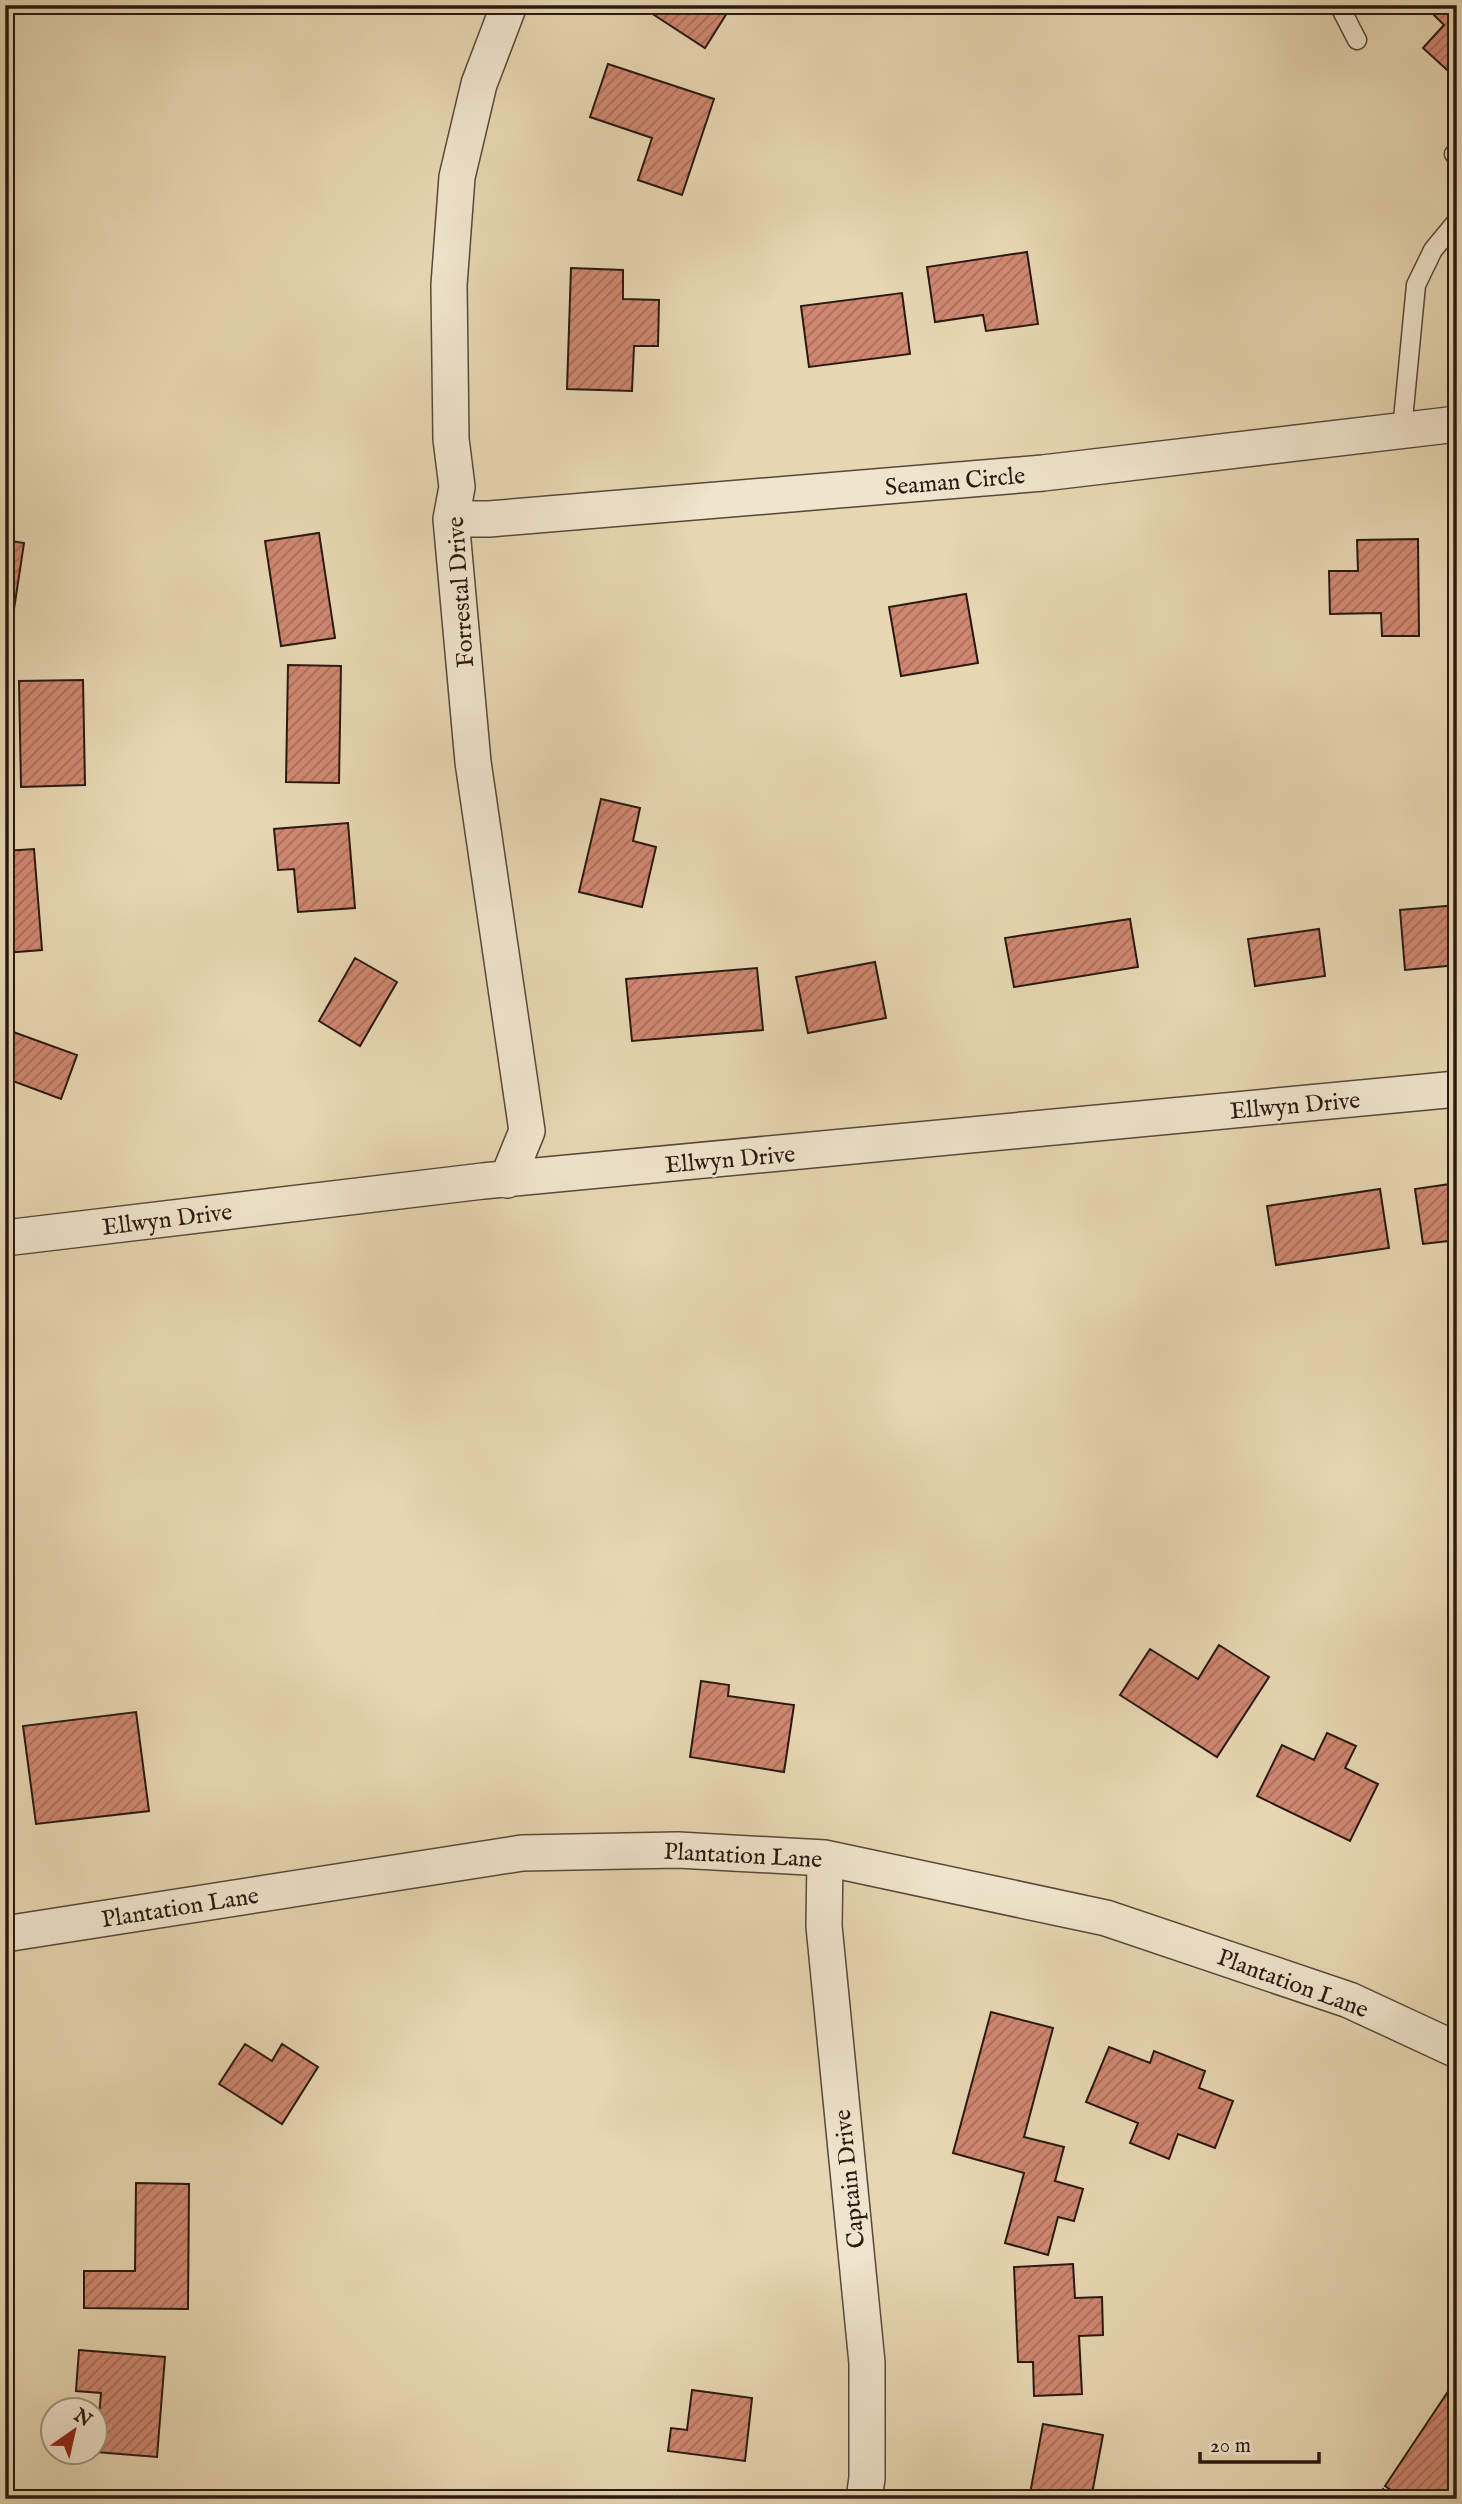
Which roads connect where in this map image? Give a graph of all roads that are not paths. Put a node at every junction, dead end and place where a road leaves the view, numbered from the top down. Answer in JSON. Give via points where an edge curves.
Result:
{"nodes":[{"id":1,"x":509,"y":5,"type":"edge"},
{"id":2,"x":1339,"y":5,"type":"edge"},
{"id":3,"x":1357,"y":40,"type":"dead end"},
{"id":4,"x":1457,"y":221,"type":"edge"},
{"id":5,"x":1457,"y":424,"type":"edge"},
{"id":6,"x":1402,"y":430,"type":"junction"},
{"id":7,"x":451,"y":519,"type":"junction"},
{"id":8,"x":1457,"y":1089,"type":"edge"},
{"id":9,"x":507,"y":1180,"type":"junction"},
{"id":10,"x":5,"y":1238,"type":"edge"},
{"id":11,"x":825,"y":1858,"type":"junction"},
{"id":12,"x":5,"y":1934,"type":"edge"},
{"id":13,"x":1457,"y":2050,"type":"edge"},
{"id":14,"x":864,"y":2499,"type":"edge"}],
"edges":[{"from":1,"to":7,"type":"street","name":"Forrestal Drive","via":[[479,84],[457,177],[449,285],[451,439],[457,487]]},
{"from":2,"to":3,"type":"lane"},
{"from":4,"to":6,"type":"lane","via":[[1433,250],[1416,285]]},
{"from":5,"to":6,"type":"street","name":"Seaman Circle"},
{"from":6,"to":7,"type":"street","name":"Seaman Circle","via":[[1042,473]]},
{"from":7,"to":9,"type":"street","name":"Forrestal Drive","via":[[473,762],[527,1131]]},
{"from":8,"to":9,"type":"street","name":"Ellwyn Drive"},
{"from":9,"to":10,"type":"street","name":"Ellwyn Drive"},
{"from":11,"to":12,"type":"street","name":"Plantation Lane","via":[[678,1850],[522,1853]]},
{"from":11,"to":13,"type":"street","name":"Plantation Lane","via":[[1106,1918],[1349,2000]]},
{"from":11,"to":14,"type":"street","name":"Captain Drive","via":[[824,1926],[867,2363]]}]}
